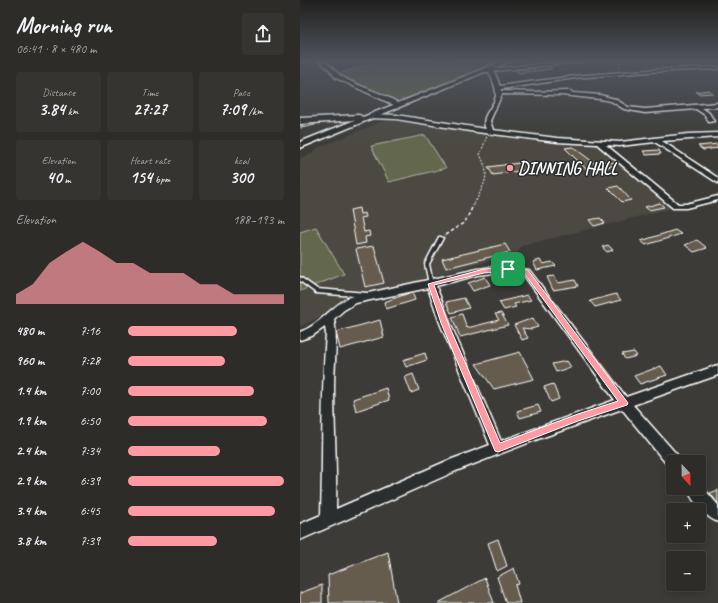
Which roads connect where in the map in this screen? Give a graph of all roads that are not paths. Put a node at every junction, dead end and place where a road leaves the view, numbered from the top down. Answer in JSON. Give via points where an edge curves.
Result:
{"nodes":[{"id":1,"x":364,"y":89,"type":"edge"},
{"id":2,"x":437,"y":89,"type":"edge"},
{"id":3,"x":503,"y":89,"type":"edge"},
{"id":4,"x":498,"y":90,"type":"junction"},
{"id":5,"x":597,"y":90,"type":"dead end"},
{"id":6,"x":564,"y":94,"type":"junction"},
{"id":7,"x":398,"y":105,"type":"junction"},
{"id":8,"x":718,"y":106,"type":"edge"},
{"id":9,"x":697,"y":107,"type":"junction"},
{"id":10,"x":371,"y":116,"type":"junction"},
{"id":11,"x":300,"y":121,"type":"edge"},
{"id":12,"x":711,"y":121,"type":"dead end"},
{"id":13,"x":489,"y":133,"type":"junction"},
{"id":14,"x":718,"y":135,"type":"edge"},
{"id":15,"x":658,"y":141,"type":"junction"},
{"id":16,"x":598,"y":142,"type":"junction"},
{"id":17,"x":300,"y":145,"type":"edge"},
{"id":18,"x":718,"y":181,"type":"edge"},
{"id":19,"x":718,"y":198,"type":"edge"},
{"id":20,"x":441,"y":238,"type":"road end"},
{"id":21,"x":300,"y":280,"type":"edge"},
{"id":22,"x":431,"y":284,"type":"junction"},
{"id":23,"x":372,"y":295,"type":"junction"},
{"id":24,"x":329,"y":319,"type":"junction"},
{"id":25,"x":300,"y":336,"type":"edge"},
{"id":26,"x":718,"y":370,"type":"edge"},
{"id":27,"x":624,"y":403,"type":"junction"},
{"id":28,"x":498,"y":448,"type":"junction"},
{"id":29,"x":668,"y":455,"type":"edge"},
{"id":30,"x":699,"y":495,"type":"edge"},
{"id":31,"x":718,"y":515,"type":"edge"},
{"id":32,"x":328,"y":520,"type":"junction"},
{"id":33,"x":300,"y":532,"type":"edge"}],
"edges":[{"from":1,"to":7,"type":"street"},
{"from":2,"to":7,"type":"street"},
{"from":3,"to":4,"type":"street"},
{"from":4,"to":6,"type":"street","via":[[550,96]]},
{"from":4,"to":13,"type":"street","via":[[495,107],[487,116]]},
{"from":5,"to":6,"type":"street"},
{"from":6,"to":9,"type":"street","via":[[606,98],[626,108],[645,111]]},
{"from":7,"to":10,"type":"street"},
{"from":8,"to":9,"type":"street"},
{"from":9,"to":12,"type":"street","via":[[707,114]]},
{"from":10,"to":11,"type":"street"},
{"from":10,"to":13,"type":"street","via":[[396,117]]},
{"from":10,"to":17,"type":"street"},
{"from":13,"to":16,"type":"street"},
{"from":14,"to":15,"type":"street"},
{"from":15,"to":16,"type":"street","via":[[620,144]]},
{"from":15,"to":18,"type":"street"},
{"from":16,"to":19,"type":"street","via":[[676,206]]},
{"from":20,"to":22,"type":"lane","via":[[427,264]]},
{"from":21,"to":23,"type":"lane","via":[[316,291]]},
{"from":22,"to":23,"type":"street"},
{"from":22,"to":27,"type":"street","via":[[491,270],[526,272]]},
{"from":22,"to":28,"type":"street"},
{"from":23,"to":24,"type":"street","via":[[345,303]]},
{"from":24,"to":25,"type":"street"},
{"from":24,"to":32,"type":"street","via":[[331,334],[328,385]]},
{"from":26,"to":27,"type":"street"},
{"from":27,"to":28,"type":"street"},
{"from":27,"to":29,"type":"street"},
{"from":28,"to":32,"type":"street"},
{"from":30,"to":31,"type":"street"},
{"from":32,"to":33,"type":"street"}]}
